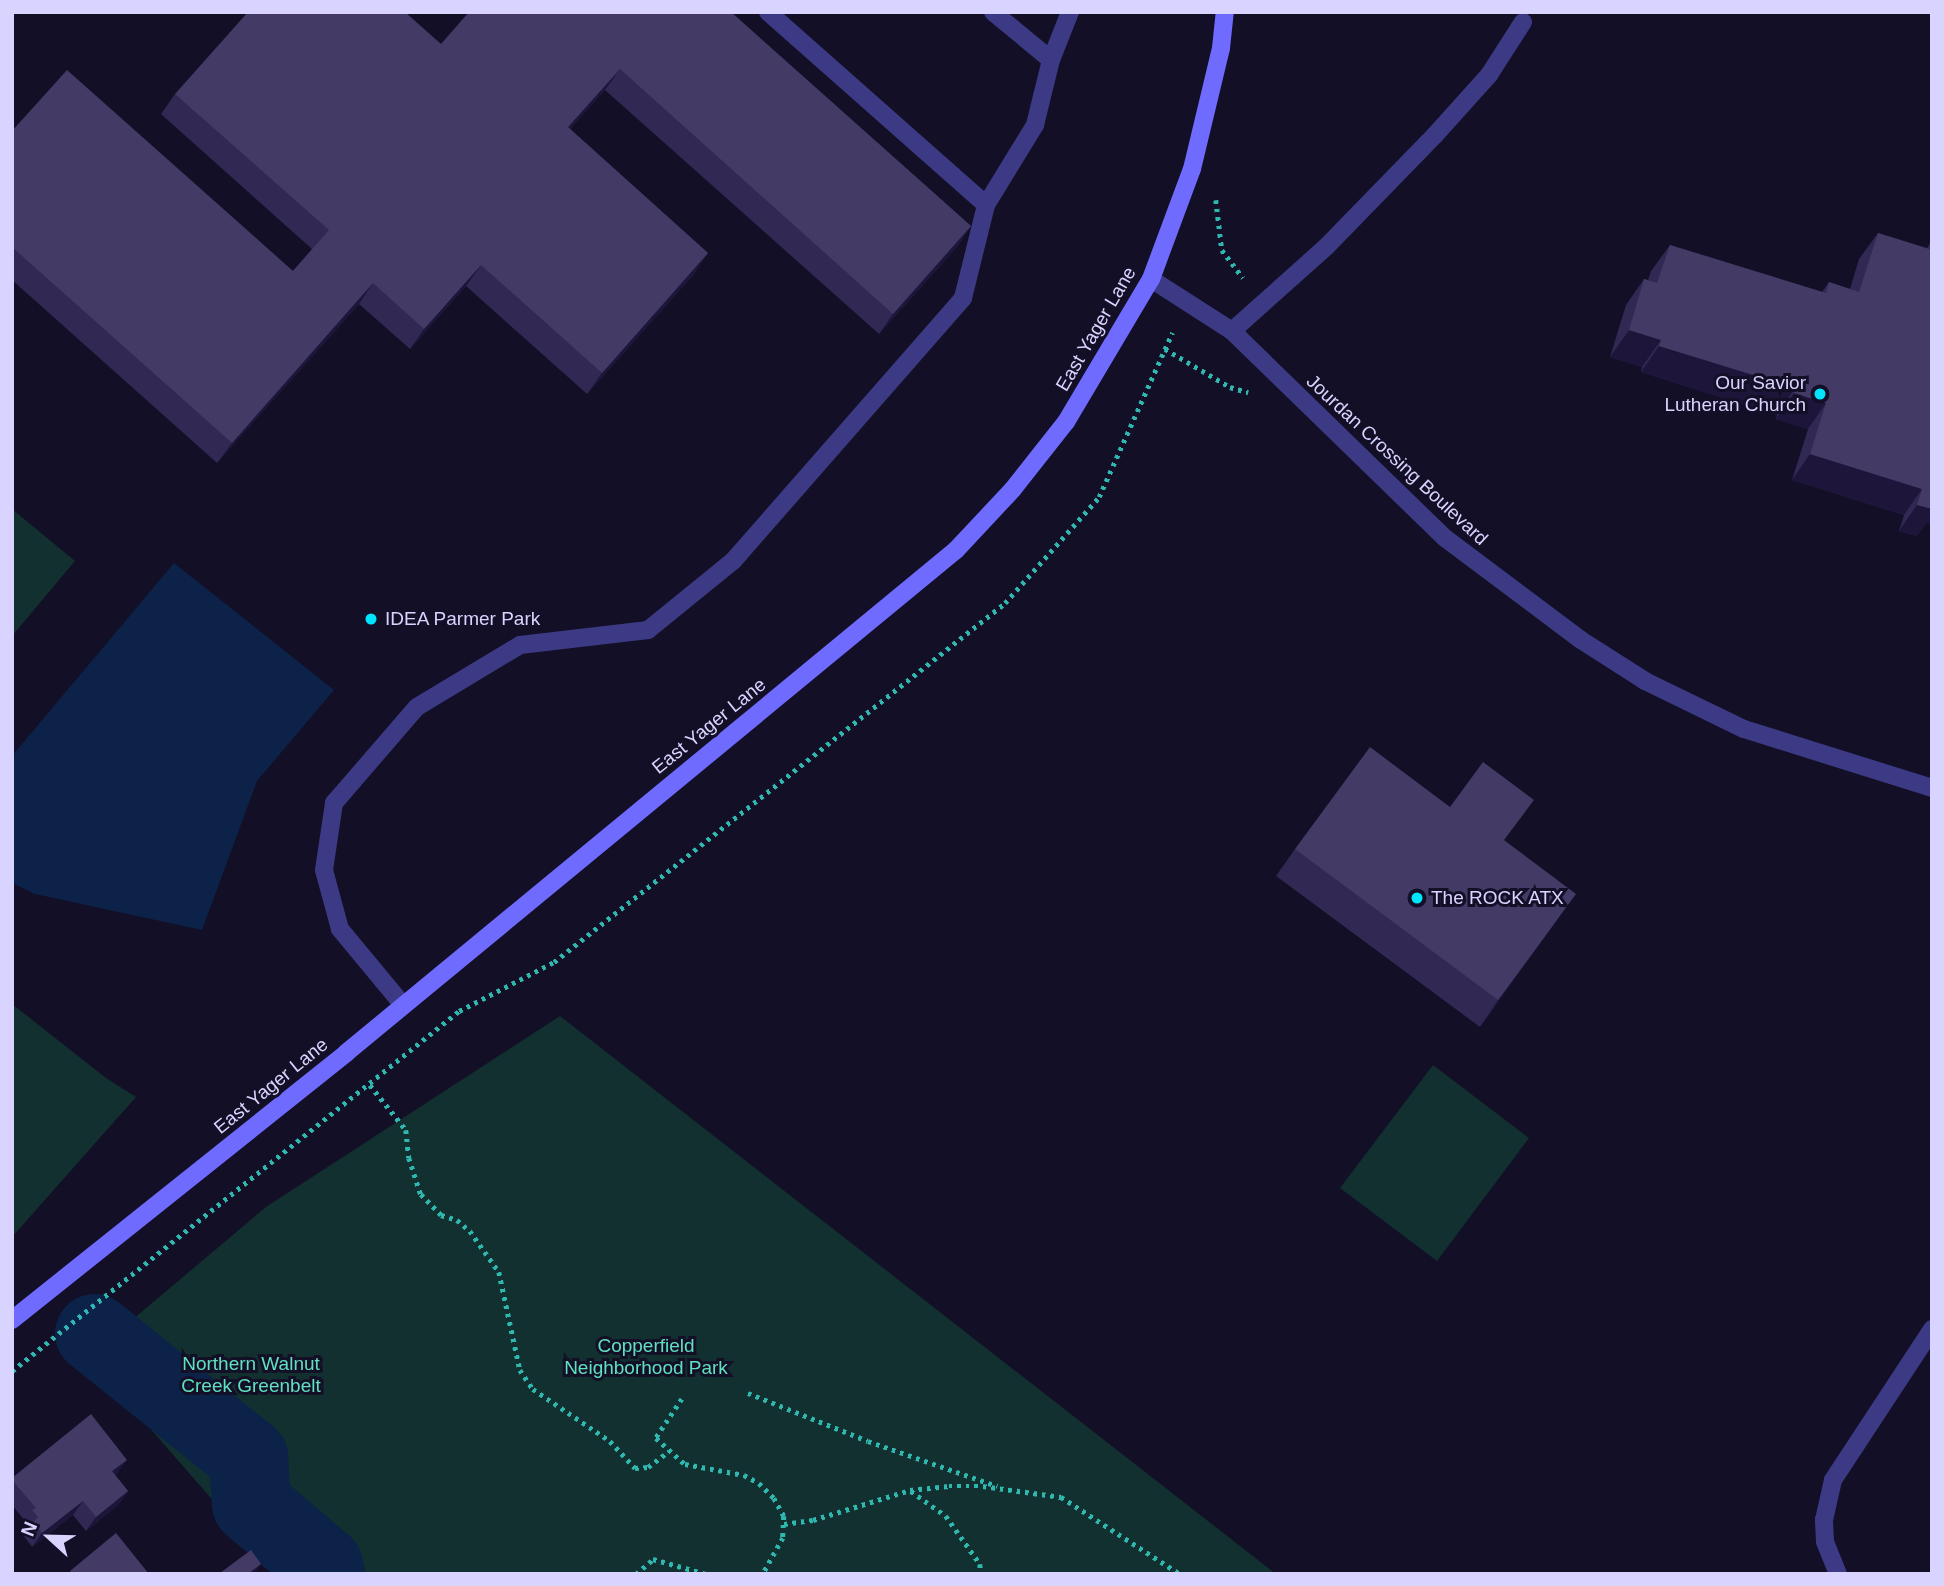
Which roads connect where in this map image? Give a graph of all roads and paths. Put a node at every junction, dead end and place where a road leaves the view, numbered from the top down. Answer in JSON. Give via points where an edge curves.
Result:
{"nodes":[{"id":1,"x":768,"y":12,"type":"edge"},
{"id":2,"x":993,"y":12,"type":"edge"},
{"id":3,"x":1070,"y":12,"type":"edge"},
{"id":4,"x":1225,"y":12,"type":"edge"},
{"id":5,"x":1523,"y":22,"type":"dead end"},
{"id":6,"x":1051,"y":60,"type":"junction"},
{"id":7,"x":1215,"y":194,"type":"dead end"},
{"id":8,"x":986,"y":205,"type":"junction"},
{"id":9,"x":1151,"y":279,"type":"junction"},
{"id":10,"x":1250,"y":289,"type":"dead end"},
{"id":11,"x":1232,"y":331,"type":"junction"},
{"id":12,"x":1172,"y":333,"type":"dead end"},
{"id":13,"x":1165,"y":349,"type":"junction"},
{"id":14,"x":1230,"y":387,"type":"dead end"},
{"id":15,"x":1932,"y":788,"type":"edge"},
{"id":16,"x":403,"y":1005,"type":"junction"},
{"id":17,"x":370,"y":1084,"type":"junction"},
{"id":18,"x":12,"y":1320,"type":"edge"},
{"id":19,"x":1932,"y":1329,"type":"edge"},
{"id":20,"x":12,"y":1371,"type":"edge"},
{"id":21,"x":748,"y":1392,"type":"dead end"},
{"id":22,"x":682,"y":1399,"type":"dead end"},
{"id":23,"x":669,"y":1451,"type":"junction"},
{"id":24,"x":1008,"y":1489,"type":"junction"},
{"id":25,"x":910,"y":1490,"type":"junction"},
{"id":26,"x":785,"y":1524,"type":"junction"},
{"id":27,"x":636,"y":1574,"type":"edge"},
{"id":28,"x":706,"y":1574,"type":"edge"},
{"id":29,"x":763,"y":1574,"type":"edge"},
{"id":30,"x":981,"y":1574,"type":"edge"},
{"id":31,"x":1180,"y":1574,"type":"edge"},
{"id":32,"x":1838,"y":1574,"type":"edge"}],
"edges":[{"from":1,"to":8,"type":"street"},
{"from":2,"to":6,"type":"street"},
{"from":3,"to":6,"type":"street"},
{"from":4,"to":9,"type":"street","name":"East Yager Lane","via":[[1192,169]]},
{"from":5,"to":11,"type":"street","via":[[1489,75],[1435,135],[1326,247]]},
{"from":6,"to":8,"type":"street","via":[[1035,125]]},
{"from":7,"to":10,"type":"path","via":[[1222,250]]},
{"from":8,"to":16,"type":"street","via":[[963,298],[733,561],[648,630],[520,645],[417,707],[334,803],[324,870],[340,929]]},
{"from":9,"to":11,"type":"street","name":"Jourdan Crossing Boulevard"},
{"from":9,"to":16,"type":"street","name":"East Yager Lane","via":[[1066,422],[956,550]]},
{"from":11,"to":15,"type":"street","name":"Jourdan Crossing Boulevard","via":[[1445,538],[1581,640],[1645,681],[1744,729]]},
{"from":12,"to":13,"type":"path"},
{"from":13,"to":14,"type":"path"},
{"from":13,"to":17,"type":"path","via":[[1099,497],[1005,603],[554,962],[459,1011]]},
{"from":16,"to":18,"type":"street","name":"East Yager Lane"},
{"from":17,"to":20,"type":"path"},
{"from":17,"to":23,"type":"path","via":[[406,1130],[421,1194],[441,1215],[470,1231],[499,1272],[520,1370],[533,1389],[610,1441],[635,1468],[648,1466]]},
{"from":19,"to":32,"type":"street","via":[[1833,1480],[1824,1520],[1825,1541]]},
{"from":21,"to":24,"type":"path","via":[[868,1441]]},
{"from":22,"to":23,"type":"path","via":[[656,1438]]},
{"from":23,"to":26,"type":"path","via":[[685,1464],[744,1475],[759,1483],[774,1498]]},
{"from":24,"to":25,"type":"path","via":[[949,1486]]},
{"from":24,"to":31,"type":"path","via":[[1061,1497]]},
{"from":25,"to":26,"type":"path"},
{"from":25,"to":30,"type":"path","via":[[946,1516],[974,1554]]},
{"from":26,"to":29,"type":"path","via":[[783,1538]]},
{"from":27,"to":28,"type":"path","via":[[653,1559]]}]}
